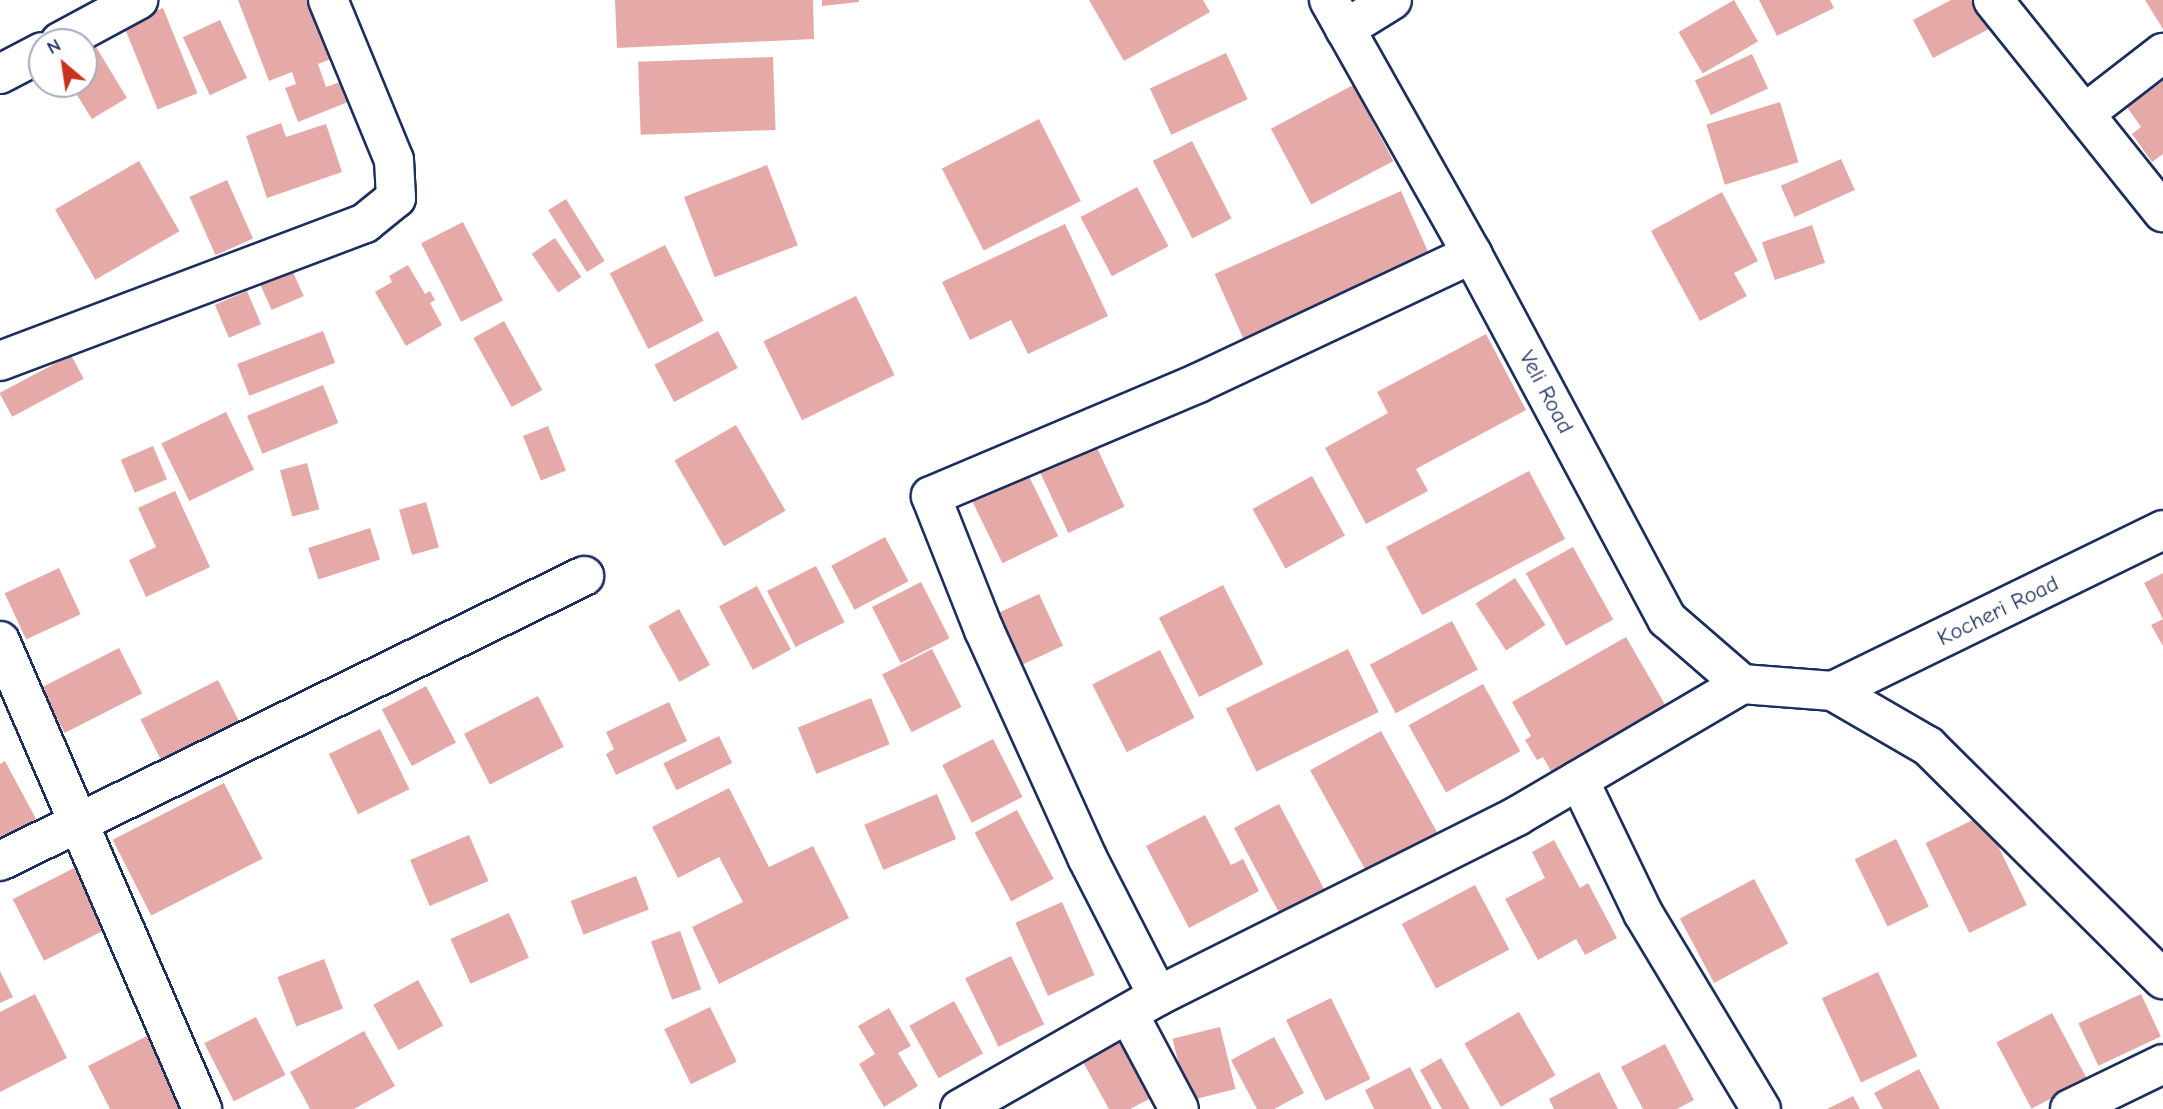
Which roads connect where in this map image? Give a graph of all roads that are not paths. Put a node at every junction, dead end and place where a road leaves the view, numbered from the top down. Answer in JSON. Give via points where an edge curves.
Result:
{"nodes":[{"id":1,"x":138,"y":0,"type":"edge"},
{"id":2,"x":328,"y":0,"type":"edge"},
{"id":3,"x":1392,"y":0,"type":"edge"},
{"id":4,"x":1993,"y":0,"type":"edge"},
{"id":5,"x":1337,"y":14,"type":"edge"},
{"id":6,"x":86,"y":28,"type":"edge"},
{"id":7,"x":2163,"y":53,"type":"edge"},
{"id":8,"x":28,"y":59,"type":"edge"},
{"id":9,"x":0,"y":74,"type":"edge"},
{"id":10,"x":2084,"y":114,"type":"junction"},
{"id":11,"x":2163,"y":212,"type":"edge"},
{"id":12,"x":1472,"y":254,"type":"junction"},
{"id":13,"x":0,"y":361,"type":"edge"},
{"id":14,"x":2163,"y":530,"type":"edge"},
{"id":15,"x":584,"y":576,"type":"dead end"},
{"id":16,"x":0,"y":641,"type":"edge"},
{"id":17,"x":1742,"y":684,"type":"junction"},
{"id":18,"x":1833,"y":691,"type":"junction"},
{"id":19,"x":1579,"y":780,"type":"junction"},
{"id":20,"x":77,"y":820,"type":"junction"},
{"id":21,"x":0,"y":861,"type":"edge"},
{"id":22,"x":2163,"y":979,"type":"edge"},
{"id":23,"x":1144,"y":1005,"type":"junction"},
{"id":24,"x":2163,"y":1064,"type":"edge"},
{"id":25,"x":202,"y":1109,"type":"edge"},
{"id":26,"x":960,"y":1109,"type":"edge"},
{"id":27,"x":1179,"y":1109,"type":"edge"},
{"id":28,"x":1761,"y":1109,"type":"edge"},
{"id":29,"x":2070,"y":1109,"type":"edge"}],
"edges":[{"from":1,"to":6,"type":"street"},
{"from":2,"to":13,"type":"street","via":[[394,160],[396,198],[365,223]]},
{"from":3,"to":5,"type":"street"},
{"from":4,"to":10,"type":"street"},
{"from":5,"to":12,"type":"street","name":"Veli Road"},
{"from":7,"to":10,"type":"street"},
{"from":8,"to":9,"type":"street"},
{"from":10,"to":11,"type":"street"},
{"from":12,"to":17,"type":"street","name":"Veli Road","via":[[1667,619]]},
{"from":12,"to":23,"type":"street","via":[[1198,383],[931,496],[984,630],[1087,857]]},
{"from":14,"to":18,"type":"street","name":"Kocheri Road"},
{"from":15,"to":20,"type":"street"},
{"from":16,"to":20,"type":"street"},
{"from":17,"to":18,"type":"street"},
{"from":17,"to":19,"type":"street"},
{"from":18,"to":22,"type":"street","via":[[1928,746]]},
{"from":19,"to":23,"type":"street"},
{"from":19,"to":28,"type":"street","via":[[1643,913]]},
{"from":20,"to":21,"type":"street"},
{"from":20,"to":25,"type":"street"},
{"from":23,"to":26,"type":"street"},
{"from":23,"to":27,"type":"street"},
{"from":24,"to":29,"type":"street"}]}
